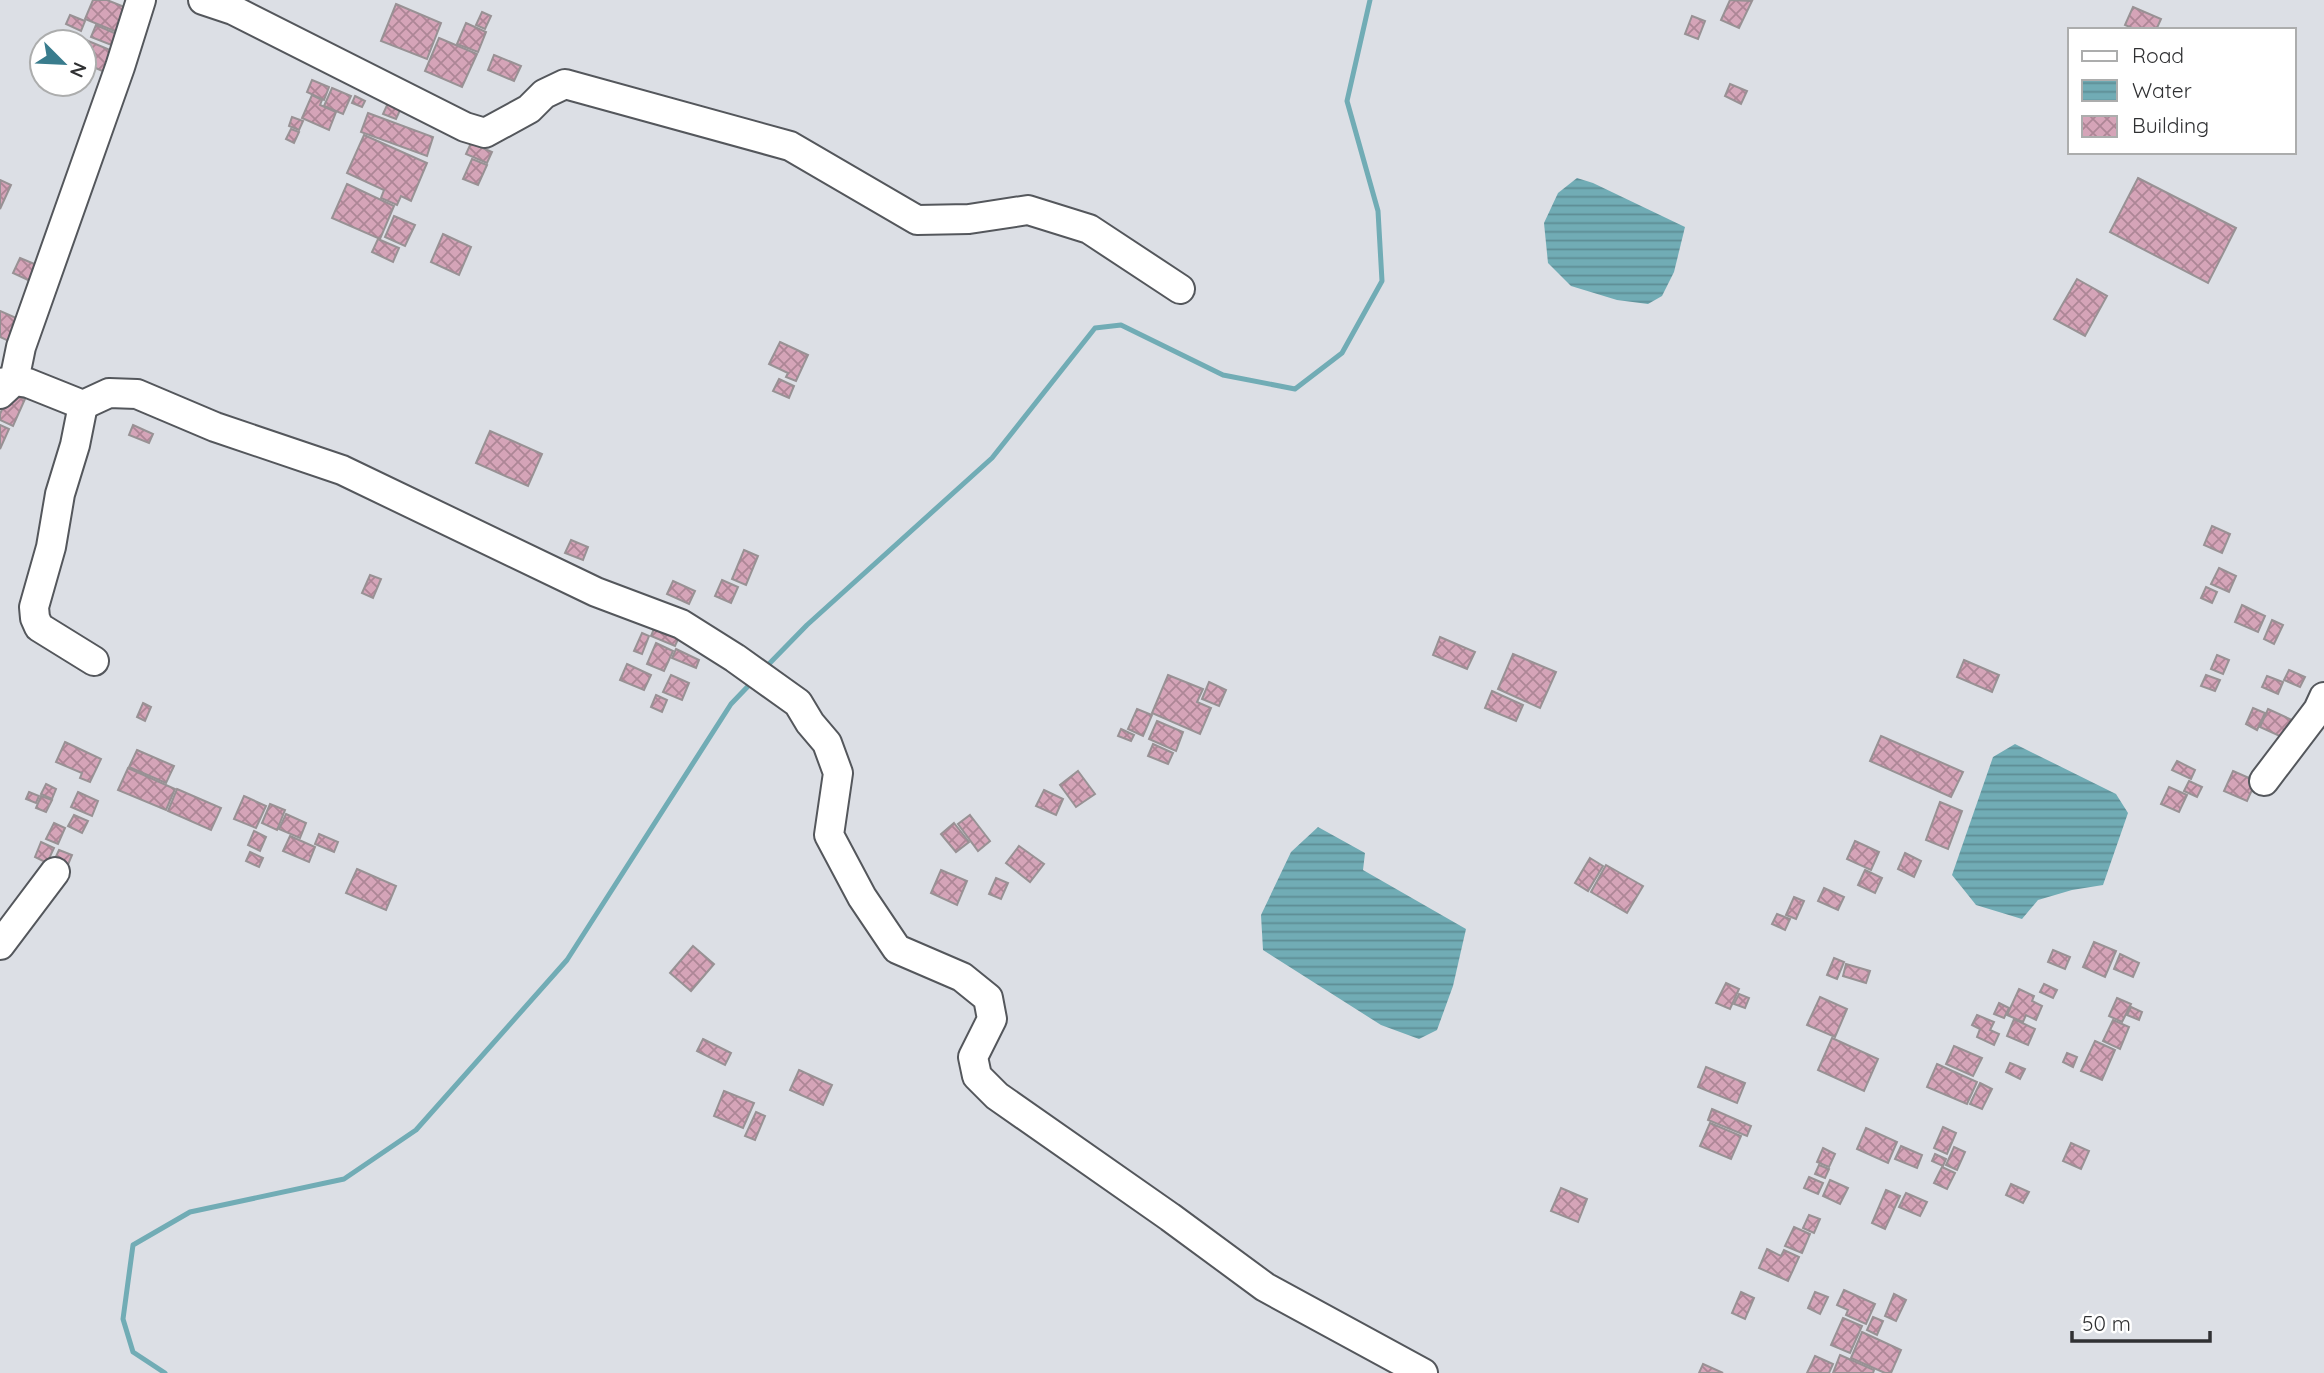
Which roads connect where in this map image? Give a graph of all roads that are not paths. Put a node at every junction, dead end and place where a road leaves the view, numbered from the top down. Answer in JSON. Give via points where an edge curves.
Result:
{"nodes":[{"id":1,"x":141,"y":0,"type":"edge"},
{"id":2,"x":202,"y":0,"type":"edge"},
{"id":3,"x":1180,"y":289,"type":"dead end"},
{"id":4,"x":5,"y":386,"type":"edge"},
{"id":5,"x":83,"y":405,"type":"junction"},
{"id":6,"x":94,"y":661,"type":"dead end"},
{"id":7,"x":2324,"y":696,"type":"edge"},
{"id":8,"x":2264,"y":781,"type":"dead end"},
{"id":9,"x":55,"y":872,"type":"dead end"},
{"id":10,"x":0,"y":945,"type":"edge"},
{"id":11,"x":1423,"y":1373,"type":"edge"}],
"edges":[{"from":1,"to":4,"type":"street"},
{"from":2,"to":3,"type":"street","via":[[233,10],[485,133],[565,84],[790,146],[917,220],[969,219],[1028,210],[1088,229]]},
{"from":4,"to":5,"type":"street","via":[[27,383]]},
{"from":5,"to":6,"type":"street","via":[[34,607],[39,627]]},
{"from":5,"to":11,"type":"street","via":[[109,393],[137,394],[215,427],[342,470],[596,592],[681,624],[735,658],[798,704],[827,743],[838,773],[829,835],[897,949],[962,978],[988,998],[992,1019],[973,1057],[977,1076],[997,1096],[1265,1287]]},
{"from":7,"to":8,"type":"street"},
{"from":9,"to":10,"type":"street"}]}
